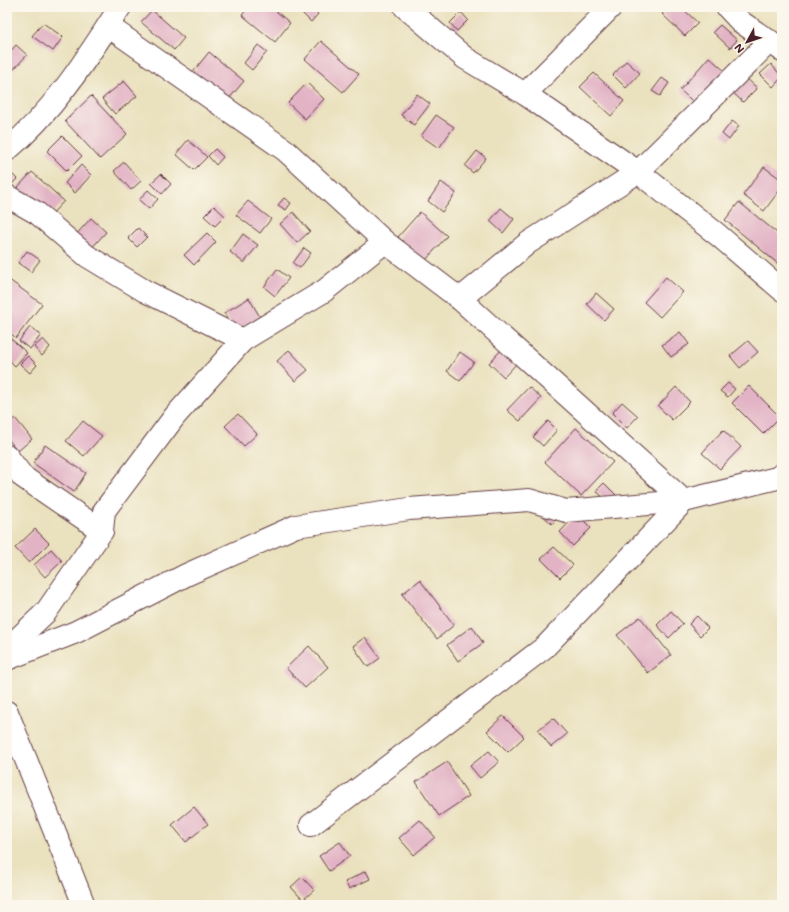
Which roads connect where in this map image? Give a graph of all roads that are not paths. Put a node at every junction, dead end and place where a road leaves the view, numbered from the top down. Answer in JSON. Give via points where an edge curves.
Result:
{"nodes":[{"id":1,"x":120,"y":7,"type":"edge"},
{"id":2,"x":405,"y":7,"type":"edge"},
{"id":3,"x":611,"y":7,"type":"edge"},
{"id":4,"x":727,"y":7,"type":"edge"},
{"id":5,"x":108,"y":26,"type":"junction"},
{"id":6,"x":776,"y":46,"type":"edge"},
{"id":7,"x":525,"y":94,"type":"junction"},
{"id":8,"x":7,"y":150,"type":"edge"},
{"id":9,"x":638,"y":172,"type":"junction"},
{"id":10,"x":7,"y":196,"type":"edge"},
{"id":11,"x":385,"y":242,"type":"junction"},
{"id":12,"x":782,"y":290,"type":"edge"},
{"id":13,"x":460,"y":299,"type":"junction"},
{"id":14,"x":243,"y":340,"type":"junction"},
{"id":15,"x":7,"y":456,"type":"edge"},
{"id":16,"x":782,"y":474,"type":"edge"},
{"id":17,"x":684,"y":501,"type":"junction"},
{"id":18,"x":102,"y":532,"type":"junction"},
{"id":19,"x":7,"y":649,"type":"edge"},
{"id":20,"x":7,"y":659,"type":"edge"},
{"id":21,"x":7,"y":712,"type":"edge"},
{"id":22,"x":312,"y":825,"type":"dead end"},
{"id":23,"x":84,"y":905,"type":"edge"}],
"edges":[{"from":1,"to":5,"type":"street"},
{"from":2,"to":7,"type":"street","via":[[465,58]]},
{"from":3,"to":7,"type":"street"},
{"from":4,"to":6,"type":"street","via":[[741,22]]},
{"from":5,"to":8,"type":"street","via":[[79,71],[26,134]]},
{"from":5,"to":11,"type":"street","via":[[285,150]]},
{"from":6,"to":9,"type":"street"},
{"from":7,"to":9,"type":"street"},
{"from":9,"to":12,"type":"street"},
{"from":9,"to":13,"type":"street","via":[[528,243]]},
{"from":10,"to":14,"type":"street","via":[[37,213],[87,256],[144,291]]},
{"from":11,"to":13,"type":"street"},
{"from":11,"to":14,"type":"street","via":[[324,291]]},
{"from":13,"to":17,"type":"street"},
{"from":14,"to":18,"type":"street","via":[[175,416],[104,511]]},
{"from":15,"to":18,"type":"street","via":[[23,477]]},
{"from":16,"to":17,"type":"street","via":[[777,478]]},
{"from":17,"to":20,"type":"street","via":[[566,511],[529,500],[410,508],[296,526],[186,575],[76,632]]},
{"from":17,"to":22,"type":"street","via":[[545,648]]},
{"from":18,"to":19,"type":"street","via":[[46,612]]},
{"from":21,"to":23,"type":"street"}]}
